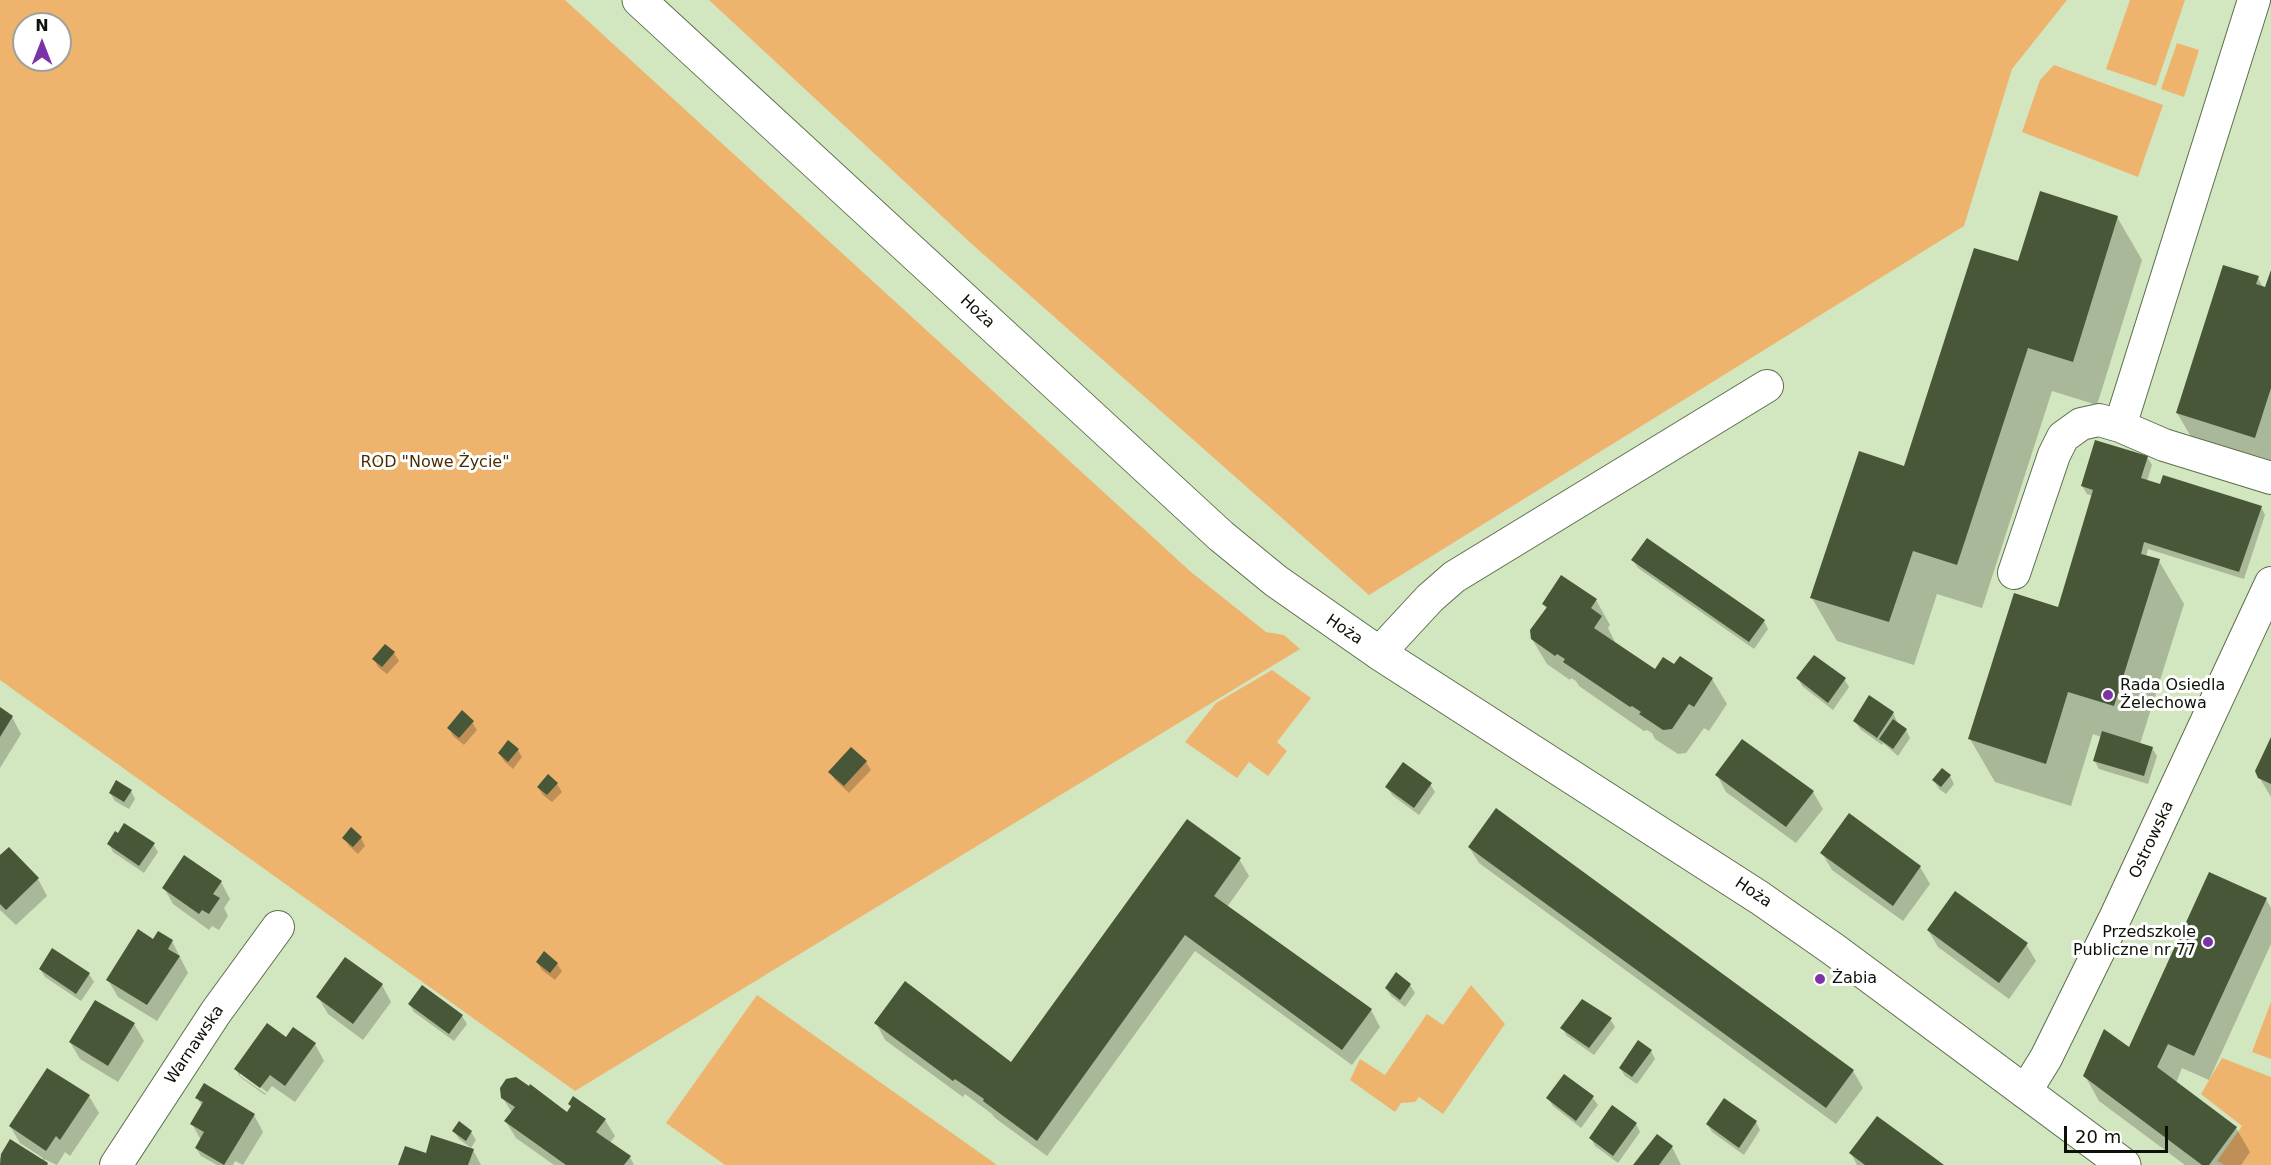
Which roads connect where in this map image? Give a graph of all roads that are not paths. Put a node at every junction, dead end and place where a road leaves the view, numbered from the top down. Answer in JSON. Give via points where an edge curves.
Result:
{"nodes":[{"id":1,"x":639,"y":0,"type":"edge"},
{"id":2,"x":2254,"y":0,"type":"edge"},
{"id":3,"x":1767,"y":386,"type":"dead end"},
{"id":4,"x":2120,"y":426,"type":"junction"},
{"id":5,"x":2271,"y":478,"type":"edge"},
{"id":6,"x":2014,"y":573,"type":"dead end"},
{"id":7,"x":2271,"y":584,"type":"edge"},
{"id":8,"x":1379,"y":653,"type":"junction"},
{"id":9,"x":278,"y":927,"type":"dead end"},
{"id":10,"x":2025,"y":1092,"type":"junction"},
{"id":11,"x":2116,"y":1163,"type":"edge"},
{"id":12,"x":116,"y":1165,"type":"edge"}],
"edges":[{"from":1,"to":8,"type":"street","name":"Hoża","via":[[1221,536],[1276,582]]},
{"from":2,"to":4,"type":"street"},
{"from":3,"to":8,"type":"street","via":[[1454,578]]},
{"from":4,"to":5,"type":"street","via":[[2164,445]]},
{"from":4,"to":6,"type":"street","via":[[2099,420],[2081,424],[2062,437]]},
{"from":7,"to":10,"type":"street","name":"Ostrowska","via":[[2116,916],[2046,1058]]},
{"from":8,"to":10,"type":"street","name":"Hoża","via":[[1751,892]]},
{"from":9,"to":12,"type":"street","name":"Warnawska","via":[[216,1012]]},
{"from":10,"to":11,"type":"street","name":"Hoża"}]}
